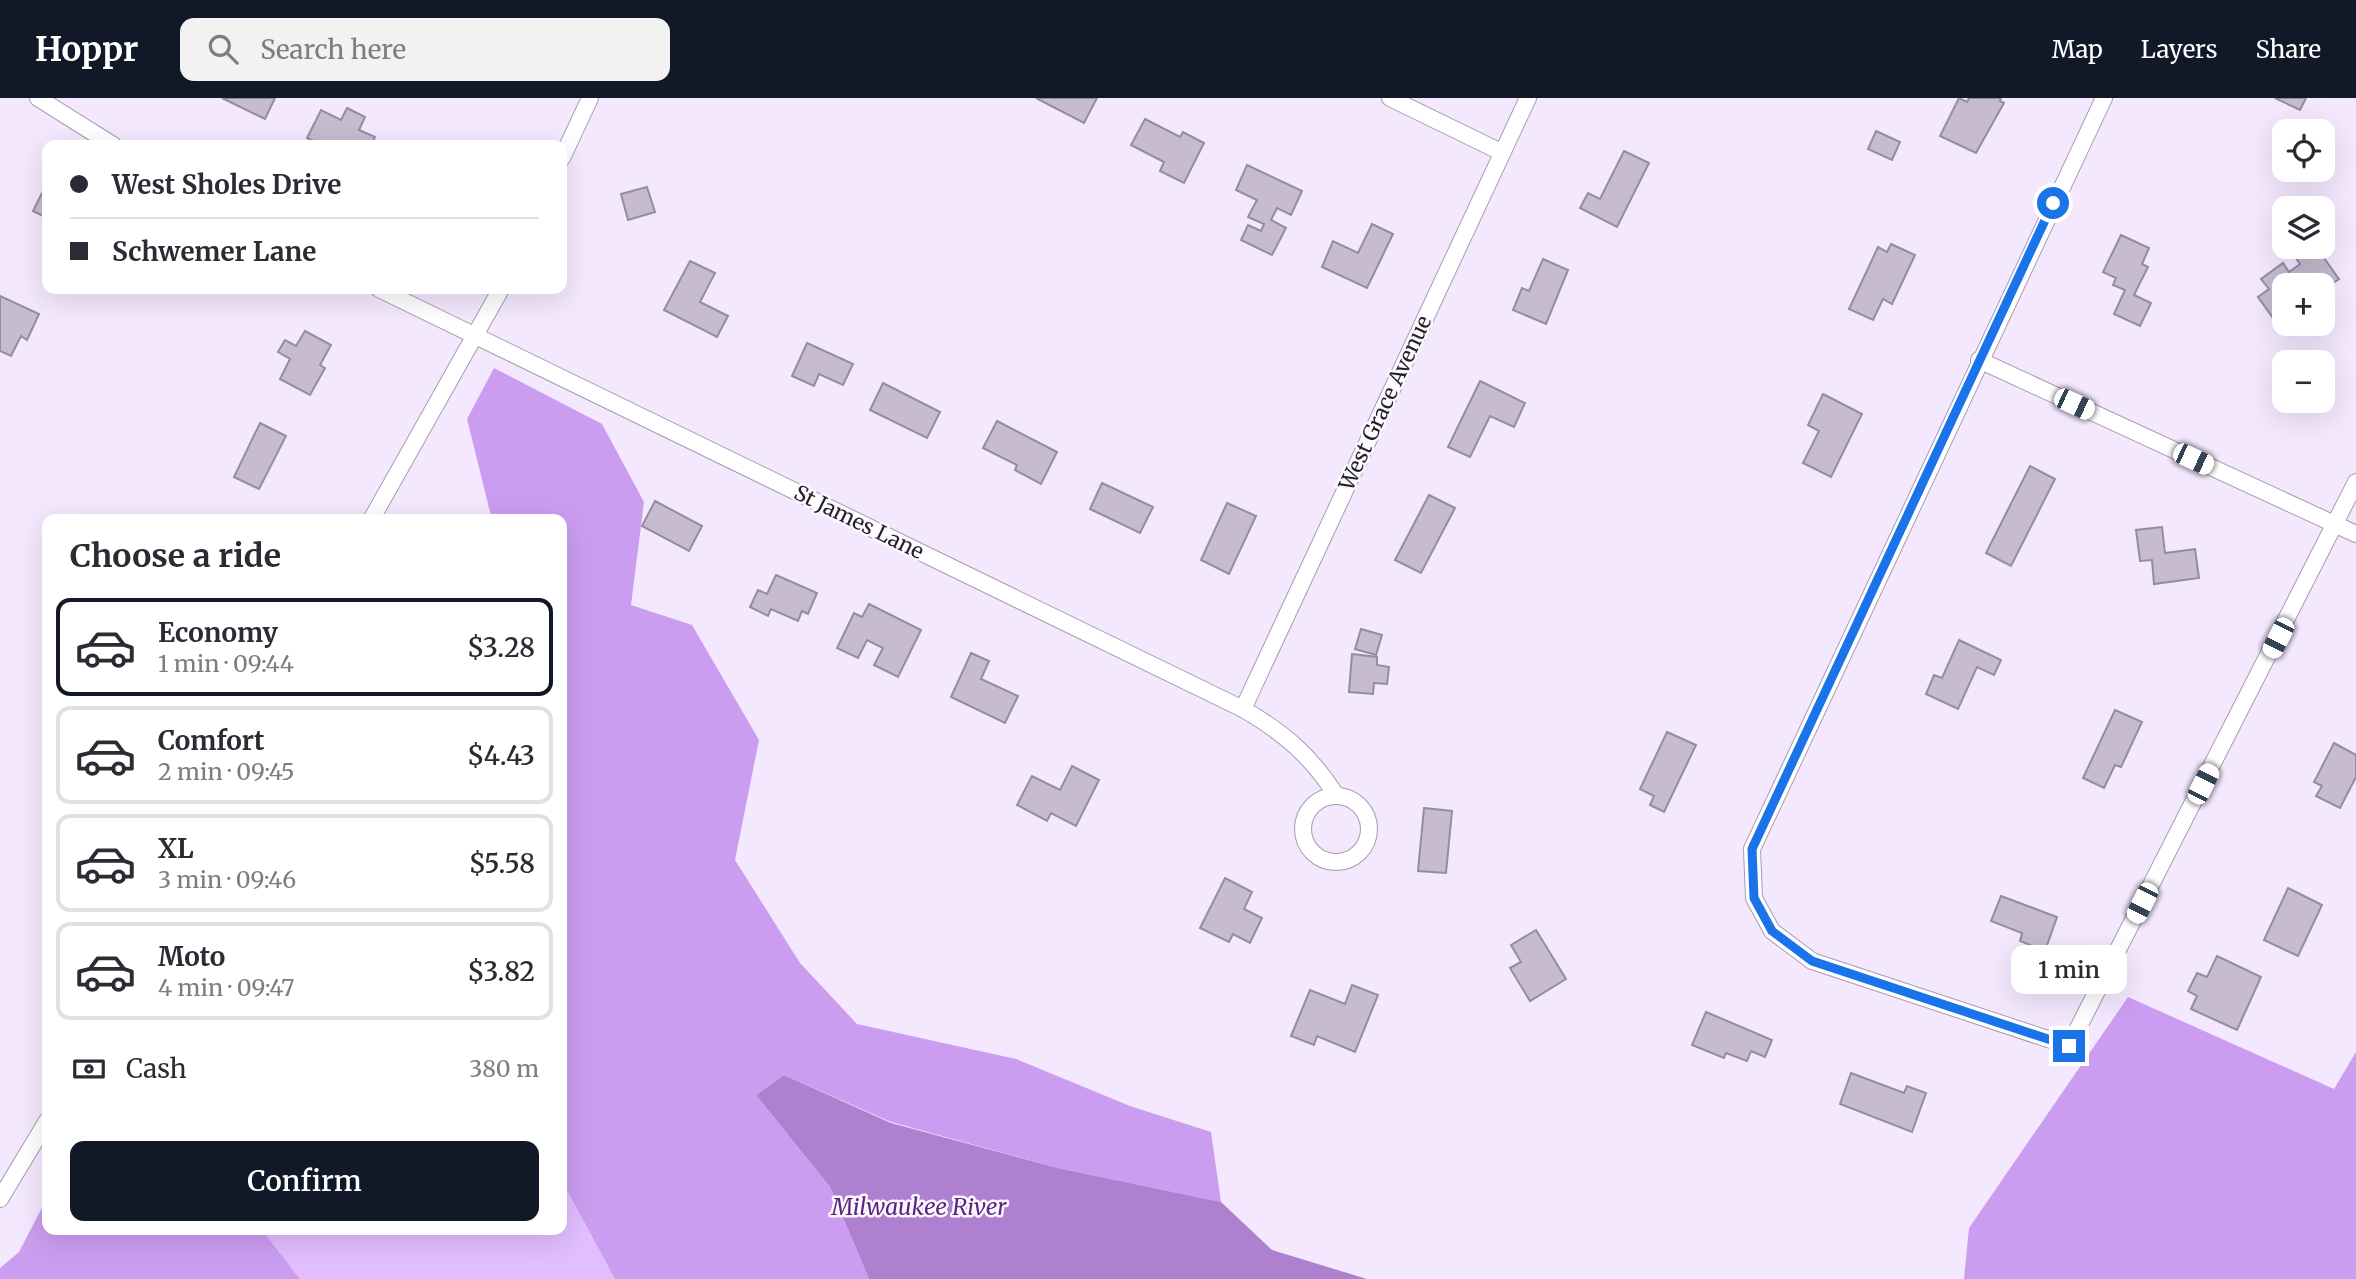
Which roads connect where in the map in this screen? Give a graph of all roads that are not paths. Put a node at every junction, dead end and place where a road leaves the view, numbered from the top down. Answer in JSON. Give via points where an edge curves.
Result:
{"nodes":[{"id":1,"x":38,"y":98,"type":"edge"},
{"id":2,"x":590,"y":98,"type":"edge"},
{"id":3,"x":1390,"y":98,"type":"edge"},
{"id":4,"x":1528,"y":98,"type":"edge"},
{"id":5,"x":2104,"y":98,"type":"edge"},
{"id":6,"x":105,"y":140,"type":"edge"},
{"id":7,"x":567,"y":147,"type":"edge"},
{"id":8,"x":1501,"y":152,"type":"junction"},
{"id":9,"x":389,"y":294,"type":"edge"},
{"id":10,"x":498,"y":294,"type":"edge"},
{"id":11,"x":475,"y":336,"type":"junction"},
{"id":12,"x":1979,"y":360,"type":"junction"},
{"id":13,"x":2356,"y":482,"type":"edge"},
{"id":14,"x":374,"y":514,"type":"edge"},
{"id":15,"x":2336,"y":526,"type":"junction"},
{"id":16,"x":2356,"y":534,"type":"edge"},
{"id":17,"x":1243,"y":709,"type":"junction"},
{"id":18,"x":1336,"y":795,"type":"junction"},
{"id":19,"x":42,"y":1129,"type":"edge"},
{"id":20,"x":0,"y":1199,"type":"edge"}],
"edges":[{"from":1,"to":6,"type":"street"},
{"from":2,"to":7,"type":"street"},
{"from":3,"to":8,"type":"street"},
{"from":4,"to":8,"type":"street","name":"West Grace Avenue"},
{"from":5,"to":12,"type":"street"},
{"from":8,"to":17,"type":"street","name":"West Grace Avenue"},
{"from":9,"to":11,"type":"street","name":"St James Lane"},
{"from":10,"to":11,"type":"street"},
{"from":11,"to":14,"type":"street"},
{"from":11,"to":17,"type":"street","name":"St James Lane"},
{"from":12,"to":15,"type":"street"},
{"from":12,"to":15,"type":"street","via":[[1752,849],[1754,898],[1772,931],[1812,961],[2069,1046]]},
{"from":13,"to":15,"type":"street"},
{"from":15,"to":16,"type":"street"},
{"from":17,"to":18,"type":"street","name":"St James Lane","via":[[1305,752]]},
{"from":18,"to":18,"type":"street","via":[[1308,810],[1303,831],[1310,851],[1339,863],[1360,853],[1370,833],[1369,821],[1357,802]]},
{"from":19,"to":20,"type":"street"}]}
